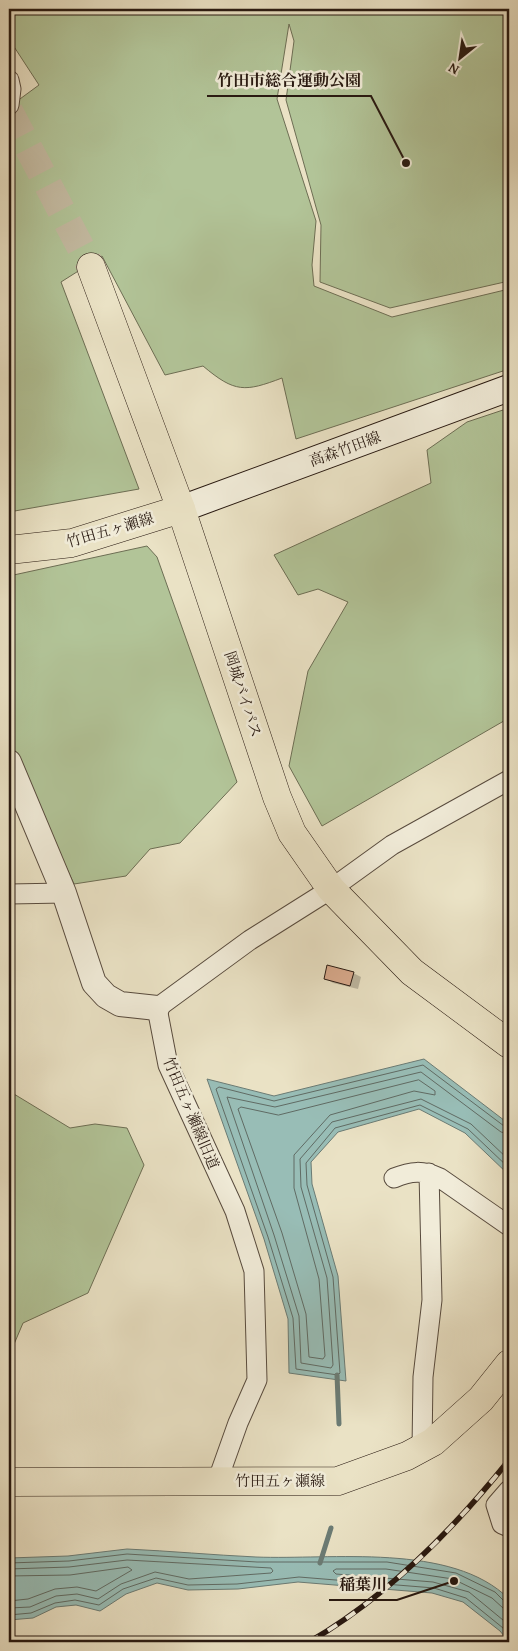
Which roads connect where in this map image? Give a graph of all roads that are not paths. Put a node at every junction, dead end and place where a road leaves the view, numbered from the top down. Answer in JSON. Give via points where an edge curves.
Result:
{"nodes":[{"id":1,"x":9,"y":80,"type":"edge"},
{"id":2,"x":9,"y":105,"type":"edge"},
{"id":3,"x":91,"y":267,"type":"tunnel mouth"},
{"id":4,"x":509,"y":388,"type":"edge"},
{"id":5,"x":181,"y":509,"type":"junction"},
{"id":6,"x":9,"y":550,"type":"edge"},
{"id":7,"x":9,"y":762,"type":"edge"},
{"id":8,"x":509,"y":780,"type":"edge"},
{"id":9,"x":331,"y":889,"type":"junction"},
{"id":10,"x":64,"y":893,"type":"junction"},
{"id":11,"x":9,"y":894,"type":"edge"},
{"id":12,"x":157,"y":1008,"type":"junction"},
{"id":13,"x":509,"y":1044,"type":"edge"},
{"id":14,"x":430,"y":1173,"type":"junction"},
{"id":15,"x":394,"y":1178,"type":"dead end"},
{"id":16,"x":509,"y":1226,"type":"edge"},
{"id":17,"x":509,"y":1364,"type":"edge"},
{"id":18,"x":422,"y":1449,"type":"junction"},
{"id":19,"x":9,"y":1482,"type":"edge"},
{"id":20,"x":217,"y":1482,"type":"junction"},
{"id":21,"x":509,"y":1490,"type":"edge"},
{"id":22,"x":509,"y":1527,"type":"edge"}],
"edges":[{"from":1,"to":2,"type":"street","via":[[12,89]]},
{"from":3,"to":5,"type":"main road","name":"岡城バイパス"},
{"from":4,"to":5,"type":"main road","name":"高森竹田線"},
{"from":5,"to":6,"type":"main road","name":"竹田五ヶ瀬線","via":[[72,543]]},
{"from":5,"to":9,"type":"main road","name":"岡城バイパス","via":[[277,797],[292,832]]},
{"from":7,"to":10,"type":"street"},
{"from":8,"to":9,"type":"street","via":[[392,845]]},
{"from":9,"to":12,"type":"street","via":[[250,940]]},
{"from":9,"to":13,"type":"main road","name":"岡城バイパス","via":[[412,972]]},
{"from":10,"to":11,"type":"street"},
{"from":10,"to":12,"type":"street","via":[[94,983],[106,996],[120,1004]]},
{"from":12,"to":20,"type":"street","name":"竹田五ヶ瀬線旧道","via":[[168,1065],[235,1211],[254,1271],[257,1380]]},
{"from":14,"to":15,"type":"street","via":[[409,1172]]},
{"from":14,"to":16,"type":"street"},
{"from":14,"to":18,"type":"street","via":[[432,1300],[423,1377]]},
{"from":17,"to":18,"type":"main road","name":"竹田五ヶ瀬線","via":[[464,1417]]},
{"from":18,"to":20,"type":"main road","name":"竹田五ヶ瀬線","via":[[338,1481]]},
{"from":19,"to":20,"type":"main road","name":"竹田五ヶ瀬線"},
{"from":21,"to":22,"type":"street","via":[[496,1505],[502,1524]]}]}
